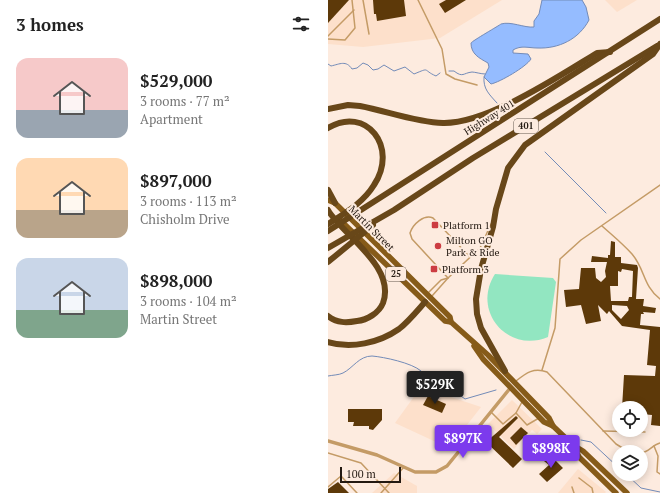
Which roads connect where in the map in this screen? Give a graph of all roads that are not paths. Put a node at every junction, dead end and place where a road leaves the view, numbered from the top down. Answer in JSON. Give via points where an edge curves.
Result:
{"nodes":[{"id":1,"x":352,"y":0,"type":"edge"},
{"id":2,"x":363,"y":0,"type":"edge"},
{"id":3,"x":418,"y":0,"type":"edge"},
{"id":4,"x":354,"y":10,"type":"junction"},
{"id":5,"x":660,"y":19,"type":"edge"},
{"id":6,"x":369,"y":34,"type":"dead end"},
{"id":7,"x":328,"y":36,"type":"edge"},
{"id":8,"x":328,"y":39,"type":"edge"},
{"id":9,"x":660,"y":44,"type":"edge"},
{"id":10,"x":611,"y":52,"type":"junction"},
{"id":11,"x":477,"y":85,"type":"dead end"},
{"id":12,"x":328,"y":109,"type":"edge"},
{"id":13,"x":328,"y":128,"type":"edge"},
{"id":14,"x":660,"y":185,"type":"edge"},
{"id":15,"x":328,"y":190,"type":"edge"},
{"id":16,"x":328,"y":200,"type":"edge"},
{"id":17,"x":335,"y":203,"type":"junction"},
{"id":18,"x":328,"y":209,"type":"edge"},
{"id":19,"x":496,"y":209,"type":"junction"},
{"id":20,"x":394,"y":210,"type":"junction"},
{"id":21,"x":328,"y":224,"type":"edge"},
{"id":22,"x":602,"y":226,"type":"junction"},
{"id":23,"x":328,"y":231,"type":"edge"},
{"id":24,"x":328,"y":248,"type":"edge"},
{"id":25,"x":364,"y":248,"type":"junction"},
{"id":26,"x":470,"y":257,"type":"junction"},
{"id":27,"x":328,"y":262,"type":"edge"},
{"id":28,"x":448,"y":278,"type":"junction"},
{"id":29,"x":426,"y":298,"type":"junction"},
{"id":30,"x":660,"y":299,"type":"edge"},
{"id":31,"x":328,"y":316,"type":"edge"},
{"id":32,"x":328,"y":342,"type":"edge"},
{"id":33,"x":472,"y":342,"type":"junction"},
{"id":34,"x":542,"y":370,"type":"junction"},
{"id":35,"x":505,"y":372,"type":"junction"},
{"id":36,"x":515,"y":382,"type":"junction"},
{"id":37,"x":511,"y":388,"type":"junction"},
{"id":38,"x":523,"y":400,"type":"junction"},
{"id":39,"x":491,"y":412,"type":"junction"},
{"id":40,"x":516,"y":413,"type":"junction"},
{"id":41,"x":540,"y":418,"type":"junction"},
{"id":42,"x":553,"y":426,"type":"junction"},
{"id":43,"x":604,"y":431,"type":"junction"},
{"id":44,"x":612,"y":431,"type":"edge"},
{"id":45,"x":328,"y":440,"type":"edge"},
{"id":46,"x":660,"y":443,"type":"edge"},
{"id":47,"x":618,"y":445,"type":"edge"},
{"id":48,"x":654,"y":446,"type":"junction"},
{"id":49,"x":648,"y":450,"type":"edge"},
{"id":50,"x":328,"y":453,"type":"edge"},
{"id":51,"x":404,"y":467,"type":"junction"},
{"id":52,"x":660,"y":474,"type":"edge"},
{"id":53,"x":579,"y":478,"type":"dead end"},
{"id":54,"x":328,"y":487,"type":"edge"},
{"id":55,"x":572,"y":487,"type":"dead end"},
{"id":56,"x":386,"y":489,"type":"junction"},
{"id":57,"x":618,"y":491,"type":"edge"},
{"id":58,"x":357,"y":493,"type":"edge"},
{"id":59,"x":381,"y":493,"type":"edge"},
{"id":60,"x":389,"y":493,"type":"edge"},
{"id":61,"x":574,"y":493,"type":"edge"},
{"id":62,"x":593,"y":493,"type":"edge"},
{"id":63,"x":627,"y":493,"type":"edge"}],
"edges":[{"from":1,"to":4,"type":"lane"},
{"from":2,"to":6,"type":"lane"},
{"from":3,"to":11,"type":"lane","via":[[442,48],[446,74]]},
{"from":4,"to":7,"type":"lane"},
{"from":4,"to":8,"type":"lane","via":[[355,28],[345,40]]},
{"from":5,"to":10,"type":"highway","name":"Highway 401","number":"401"},
{"from":9,"to":19,"type":"highway","via":[[653,54],[525,145],[508,168]]},
{"from":9,"to":20,"type":"highway","number":"401","via":[[472,158]]},
{"from":10,"to":12,"type":"highway","via":[[597,52],[495,110],[458,122],[430,122],[360,106],[348,105]]},
{"from":10,"to":23,"type":"highway","name":"Highway 401","number":"401"},
{"from":13,"to":21,"type":"highway","via":[[344,122],[364,125],[379,139],[384,161],[381,172],[367,195]]},
{"from":14,"to":22,"type":"lane"},
{"from":15,"to":17,"type":"highway"},
{"from":16,"to":17,"type":"main road","name":"Martin Street","number":"25"},
{"from":17,"to":29,"type":"main road","name":"Martin Street","number":"25"},
{"from":18,"to":25,"type":"highway"},
{"from":19,"to":26,"type":"lane","via":[[486,237],[480,248]]},
{"from":19,"to":35,"type":"highway","via":[[476,299],[481,328]]},
{"from":20,"to":24,"type":"highway","number":"401"},
{"from":20,"to":27,"type":"highway"},
{"from":22,"to":30,"type":"lane","via":[[632,254],[646,284]]},
{"from":22,"to":34,"type":"lane","via":[[560,259],[555,328]]},
{"from":25,"to":29,"type":"main road","name":"Martin Street","number":"25"},
{"from":25,"to":31,"type":"highway","via":[[384,280],[385,294],[382,306],[361,321],[342,322]]},
{"from":26,"to":28,"type":"lane"},
{"from":26,"to":28,"type":"lane","via":[[430,217],[422,218],[412,228],[412,239]]},
{"from":28,"to":29,"type":"lane"},
{"from":28,"to":29,"type":"lane","via":[[441,280]]},
{"from":29,"to":32,"type":"highway","via":[[399,328],[380,339],[346,345]]},
{"from":29,"to":33,"type":"main road","name":"Martin Street","number":"25","via":[[445,321],[450,322]]},
{"from":33,"to":35,"type":"main road","name":"Martin Street","number":"25"},
{"from":33,"to":37,"type":"main road","name":"Martin Street","number":"25","via":[[483,359]]},
{"from":34,"to":36,"type":"lane","via":[[532,371]]},
{"from":34,"to":43,"type":"lane","via":[[551,376]]},
{"from":35,"to":36,"type":"main road","name":"Martin Street","number":"25"},
{"from":36,"to":37,"type":"street"},
{"from":36,"to":42,"type":"main road","name":"Martin Street","number":"25","via":[[549,418]]},
{"from":37,"to":38,"type":"main road","name":"Martin Street","number":"25"},
{"from":37,"to":39,"type":"street"},
{"from":38,"to":40,"type":"lane"},
{"from":38,"to":41,"type":"main road","name":"Martin Street","number":"25"},
{"from":39,"to":40,"type":"lane","via":[[503,424]]},
{"from":39,"to":51,"type":"street","via":[[442,470],[423,474]]},
{"from":40,"to":41,"type":"lane","via":[[527,425]]},
{"from":41,"to":42,"type":"main road","name":"Martin Street","number":"25"},
{"from":42,"to":57,"type":"main road","name":"Martin Street","number":"25","via":[[583,451]]},
{"from":43,"to":44,"type":"lane"},
{"from":43,"to":47,"type":"lane"},
{"from":45,"to":51,"type":"street","via":[[377,455]]},
{"from":46,"to":48,"type":"lane"},
{"from":48,"to":49,"type":"lane"},
{"from":48,"to":52,"type":"lane","via":[[658,456],[657,472]]},
{"from":50,"to":56,"type":"lane","via":[[361,463]]},
{"from":51,"to":56,"type":"lane"},
{"from":53,"to":62,"type":"lane","via":[[592,488]]},
{"from":54,"to":58,"type":"lane","via":[[341,476]]},
{"from":55,"to":61,"type":"lane"},
{"from":56,"to":59,"type":"lane"},
{"from":56,"to":60,"type":"lane"},
{"from":57,"to":63,"type":"main road","name":"Martin Street","number":"25"}]}
